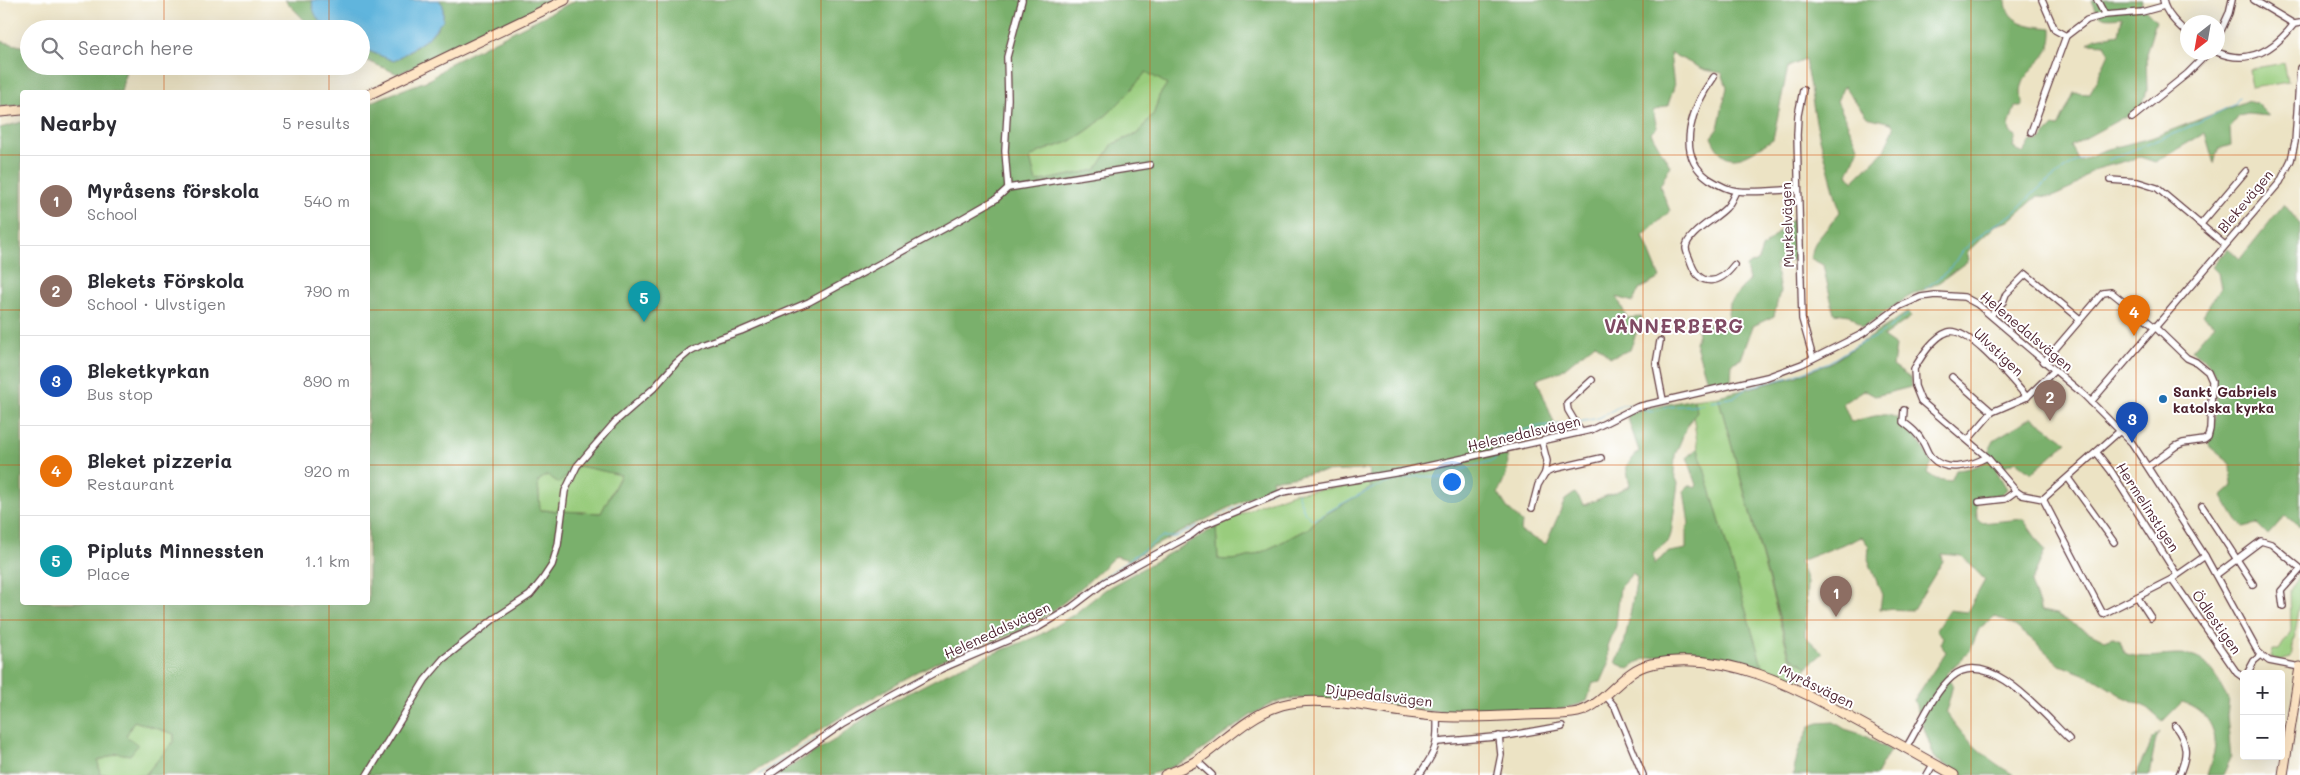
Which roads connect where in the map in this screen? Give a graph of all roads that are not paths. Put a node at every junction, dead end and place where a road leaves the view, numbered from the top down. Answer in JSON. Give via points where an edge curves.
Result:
{"nodes":[{"id":1,"x":565,"y":0,"type":"edge"},
{"id":2,"x":1022,"y":0,"type":"edge"},
{"id":3,"x":2042,"y":0,"type":"edge"},
{"id":4,"x":2097,"y":0,"type":"edge"},
{"id":5,"x":2232,"y":0,"type":"edge"},
{"id":6,"x":2254,"y":0,"type":"edge"},
{"id":7,"x":2164,"y":3,"type":"edge"},
{"id":8,"x":2105,"y":14,"type":"junction"},
{"id":9,"x":2225,"y":22,"type":"edge"},
{"id":10,"x":2297,"y":24,"type":"edge"},
{"id":11,"x":2180,"y":27,"type":"edge"},
{"id":12,"x":2066,"y":36,"type":"junction"},
{"id":13,"x":2225,"y":53,"type":"edge"},
{"id":14,"x":2201,"y":60,"type":"edge"},
{"id":15,"x":2300,"y":68,"type":"edge"},
{"id":16,"x":1714,"y":77,"type":"dead end"},
{"id":17,"x":1803,"y":90,"type":"dead end"},
{"id":18,"x":370,"y":94,"type":"edge"},
{"id":19,"x":20,"y":110,"type":"edge"},
{"id":20,"x":3,"y":112,"type":"edge"},
{"id":21,"x":2132,"y":118,"type":"dead end"},
{"id":22,"x":2031,"y":132,"type":"dead end"},
{"id":23,"x":2297,"y":143,"type":"edge"},
{"id":24,"x":1150,"y":164,"type":"dead end"},
{"id":25,"x":2246,"y":171,"type":"dead end"},
{"id":26,"x":2110,"y":180,"type":"dead end"},
{"id":27,"x":1008,"y":188,"type":"junction"},
{"id":28,"x":1798,"y":189,"type":"junction"},
{"id":29,"x":1736,"y":191,"type":"junction"},
{"id":30,"x":2201,"y":224,"type":"junction"},
{"id":31,"x":2225,"y":245,"type":"junction"},
{"id":32,"x":1734,"y":265,"type":"dead end"},
{"id":33,"x":1991,"y":316,"type":"junction"},
{"id":34,"x":2080,"y":319,"type":"junction"},
{"id":35,"x":2156,"y":328,"type":"junction"},
{"id":36,"x":1660,"y":341,"type":"dead end"},
{"id":37,"x":1813,"y":358,"type":"junction"},
{"id":38,"x":2044,"y":362,"type":"junction"},
{"id":39,"x":2054,"y":370,"type":"junction"},
{"id":40,"x":1952,"y":377,"type":"dead end"},
{"id":41,"x":1592,"y":380,"type":"dead end"},
{"id":42,"x":2027,"y":397,"type":"junction"},
{"id":43,"x":1663,"y":400,"type":"junction"},
{"id":44,"x":2091,"y":402,"type":"junction"},
{"id":45,"x":1904,"y":410,"type":"dead end"},
{"id":46,"x":1992,"y":412,"type":"junction"},
{"id":47,"x":2121,"y":430,"type":"junction"},
{"id":48,"x":1581,"y":432,"type":"junction"},
{"id":49,"x":1968,"y":440,"type":"junction"},
{"id":50,"x":1542,"y":442,"type":"junction"},
{"id":51,"x":2096,"y":453,"type":"junction"},
{"id":52,"x":1987,"y":457,"type":"junction"},
{"id":53,"x":1601,"y":458,"type":"dead end"},
{"id":54,"x":2149,"y":466,"type":"junction"},
{"id":55,"x":1545,"y":473,"type":"junction"},
{"id":56,"x":2068,"y":478,"type":"junction"},
{"id":57,"x":2016,"y":491,"type":"junction"},
{"id":58,"x":2043,"y":499,"type":"junction"},
{"id":59,"x":1979,"y":502,"type":"dead end"},
{"id":60,"x":2202,"y":506,"type":"dead end"},
{"id":61,"x":1532,"y":508,"type":"dead end"},
{"id":62,"x":2114,"y":542,"type":"dead end"},
{"id":63,"x":2205,"y":556,"type":"junction"},
{"id":64,"x":2236,"y":559,"type":"junction"},
{"id":65,"x":2300,"y":569,"type":"edge"},
{"id":66,"x":2216,"y":575,"type":"junction"},
{"id":67,"x":2174,"y":577,"type":"junction"},
{"id":68,"x":2253,"y":584,"type":"dead end"},
{"id":69,"x":2138,"y":598,"type":"junction"},
{"id":70,"x":2283,"y":606,"type":"dead end"},
{"id":71,"x":2151,"y":618,"type":"dead end"},
{"id":72,"x":2260,"y":656,"type":"junction"},
{"id":73,"x":2300,"y":667,"type":"edge"},
{"id":74,"x":2249,"y":670,"type":"edge"},
{"id":75,"x":2240,"y":676,"type":"edge"},
{"id":76,"x":1605,"y":695,"type":"junction"},
{"id":77,"x":1437,"y":716,"type":"junction"},
{"id":78,"x":1562,"y":726,"type":"dead end"},
{"id":79,"x":2175,"y":726,"type":"dead end"},
{"id":80,"x":1499,"y":736,"type":"junction"},
{"id":81,"x":2070,"y":739,"type":"dead end"},
{"id":82,"x":1438,"y":742,"type":"junction"},
{"id":83,"x":1906,"y":748,"type":"junction"},
{"id":84,"x":1196,"y":760,"type":"junction"},
{"id":85,"x":1934,"y":763,"type":"junction"},
{"id":86,"x":367,"y":775,"type":"edge"},
{"id":87,"x":769,"y":775,"type":"edge"},
{"id":88,"x":1165,"y":775,"type":"edge"},
{"id":89,"x":1212,"y":775,"type":"edge"},
{"id":90,"x":1418,"y":775,"type":"edge"},
{"id":91,"x":1497,"y":775,"type":"edge"},
{"id":92,"x":1643,"y":775,"type":"edge"},
{"id":93,"x":1927,"y":775,"type":"edge"},
{"id":94,"x":1954,"y":775,"type":"edge"},
{"id":95,"x":2179,"y":775,"type":"edge"},
{"id":96,"x":2283,"y":775,"type":"edge"}],
"edges":[{"from":1,"to":18,"type":"street"},
{"from":2,"to":27,"type":"street","via":[[1006,57]]},
{"from":3,"to":12,"type":"street","via":[[2055,30]]},
{"from":4,"to":8,"type":"street"},
{"from":5,"to":9,"type":"street"},
{"from":6,"to":10,"type":"street"},
{"from":7,"to":8,"type":"street","via":[[2142,12]]},
{"from":7,"to":11,"type":"street"},
{"from":8,"to":12,"type":"street","via":[[2087,20]]},
{"from":10,"to":13,"type":"street","via":[[2263,53],[2244,56]]},
{"from":12,"to":22,"type":"street"},
{"from":14,"to":21,"type":"street"},
{"from":15,"to":23,"type":"street","name":"Blekevägen"},
{"from":16,"to":29,"type":"street","via":[[1702,92],[1694,112],[1690,151],[1703,174],[1718,185]]},
{"from":17,"to":28,"type":"street","name":"Murkelvägen","via":[[1798,120]]},
{"from":19,"to":20,"type":"street"},
{"from":23,"to":31,"type":"street","name":"Blekevägen","via":[[2280,182]]},
{"from":24,"to":27,"type":"street"},
{"from":25,"to":30,"type":"street"},
{"from":26,"to":30,"type":"street","via":[[2138,182],[2157,188]]},
{"from":27,"to":86,"type":"street","via":[[964,218],[809,302],[703,344],[676,363],[654,388],[614,422],[577,466],[565,491],[552,565],[542,580],[530,595],[443,659],[425,680]]},
{"from":28,"to":29,"type":"street"},
{"from":28,"to":37,"type":"street","name":"Murkelvägen","via":[[1802,319]]},
{"from":29,"to":32,"type":"street","via":[[1728,206],[1689,237],[1686,248],[1700,278],[1710,281],[1725,276]]},
{"from":30,"to":31,"type":"street"},
{"from":31,"to":35,"type":"street","name":"Blekevägen"},
{"from":33,"to":34,"type":"street","via":[[2006,294],[2026,274]]},
{"from":33,"to":37,"type":"street","name":"Helenedalsvägen","via":[[1964,297],[1921,297],[1900,306],[1862,334]]},
{"from":33,"to":38,"type":"street","name":"Helenedalsvägen"},
{"from":34,"to":35,"type":"street","via":[[2103,293],[2111,292]]},
{"from":34,"to":38,"type":"street"},
{"from":35,"to":44,"type":"street","name":"Blekevägen"},
{"from":35,"to":54,"type":"street","via":[[2187,358],[2203,366],[2212,381],[2210,429],[2204,440],[2176,446]]},
{"from":36,"to":43,"type":"street","via":[[1656,364]]},
{"from":37,"to":43,"type":"street","name":"Helenedalsvägen","via":[[1767,377]]},
{"from":38,"to":39,"type":"street","name":"Helenedalsvägen"},
{"from":39,"to":42,"type":"street"},
{"from":39,"to":44,"type":"street","name":"Helenedalsvägen"},
{"from":40,"to":46,"type":"street"},
{"from":41,"to":48,"type":"street","via":[[1567,403]]},
{"from":42,"to":46,"type":"street"},
{"from":42,"to":49,"type":"street","name":"Ulvstigen","via":[[1967,336],[1958,332],[1946,333],[1935,341],[1914,369],[1915,386],[1921,401]]},
{"from":43,"to":48,"type":"street","name":"Helenedalsvägen","via":[[1625,411],[1599,427]]},
{"from":44,"to":47,"type":"street","name":"Helenedalsvägen"},
{"from":45,"to":52,"type":"street","via":[[1903,422],[1920,436],[1935,461],[1959,468]]},
{"from":46,"to":49,"type":"street"},
{"from":47,"to":51,"type":"street"},
{"from":47,"to":54,"type":"street","name":"Helenedalsvägen"},
{"from":48,"to":50,"type":"street","name":"Helenedalsvägen"},
{"from":49,"to":52,"type":"street","name":"Ulvstigen"},
{"from":50,"to":55,"type":"street","via":[[1547,461]]},
{"from":50,"to":87,"type":"street","name":"Helenedalsvägen","via":[[1296,490],[1204,525],[1105,582],[1039,627],[941,669],[844,723]]},
{"from":51,"to":56,"type":"street"},
{"from":51,"to":67,"type":"street","name":"Hermelinstigen","via":[[2111,471]]},
{"from":52,"to":57,"type":"street","name":"Ulvstigen"},
{"from":53,"to":55,"type":"street","via":[[1553,468]]},
{"from":54,"to":63,"type":"street","name":"Helenedalsvägen"},
{"from":55,"to":61,"type":"street"},
{"from":56,"to":58,"type":"street"},
{"from":56,"to":62,"type":"street"},
{"from":57,"to":58,"type":"street"},
{"from":57,"to":59,"type":"street","via":[[2006,500]]},
{"from":58,"to":69,"type":"street","via":[[2104,614]]},
{"from":60,"to":64,"type":"street"},
{"from":63,"to":66,"type":"street","name":"Helenedalsvägen"},
{"from":63,"to":67,"type":"street"},
{"from":64,"to":65,"type":"street","via":[[2258,542],[2266,541]]},
{"from":64,"to":66,"type":"street"},
{"from":64,"to":68,"type":"street"},
{"from":65,"to":70,"type":"street","via":[[2281,591]]},
{"from":66,"to":72,"type":"street","name":"Helenedalsvägen"},
{"from":67,"to":69,"type":"street"},
{"from":67,"to":75,"type":"street","name":"Ödlestigen"},
{"from":69,"to":71,"type":"street"},
{"from":72,"to":73,"type":"street"},
{"from":72,"to":74,"type":"street"},
{"from":73,"to":96,"type":"street"},
{"from":76,"to":77,"type":"street","name":"Djupedalsvägen","via":[[1573,713]]},
{"from":76,"to":83,"type":"street","name":"Myråsvägen","via":[[1648,665],[1686,660],[1716,664],[1775,679],[1804,691]]},
{"from":76,"to":92,"type":"street","via":[[1615,707]]},
{"from":77,"to":82,"type":"street"},
{"from":77,"to":84,"type":"street","name":"Djupedalsvägen","via":[[1320,701],[1298,702],[1272,708]]},
{"from":78,"to":80,"type":"street"},
{"from":79,"to":95,"type":"street","via":[[2185,738],[2186,754]]},
{"from":80,"to":82,"type":"street"},
{"from":80,"to":91,"type":"street","via":[[1501,755]]},
{"from":81,"to":83,"type":"street","via":[[2007,681],[1974,668],[1958,672],[1946,683]]},
{"from":82,"to":90,"type":"street"},
{"from":83,"to":85,"type":"street","name":"Myråsvägen"},
{"from":84,"to":88,"type":"street","name":"Djupedalsvägen"},
{"from":84,"to":89,"type":"street"},
{"from":85,"to":93,"type":"street"},
{"from":85,"to":94,"type":"street","name":"Myråsvägen"}]}
